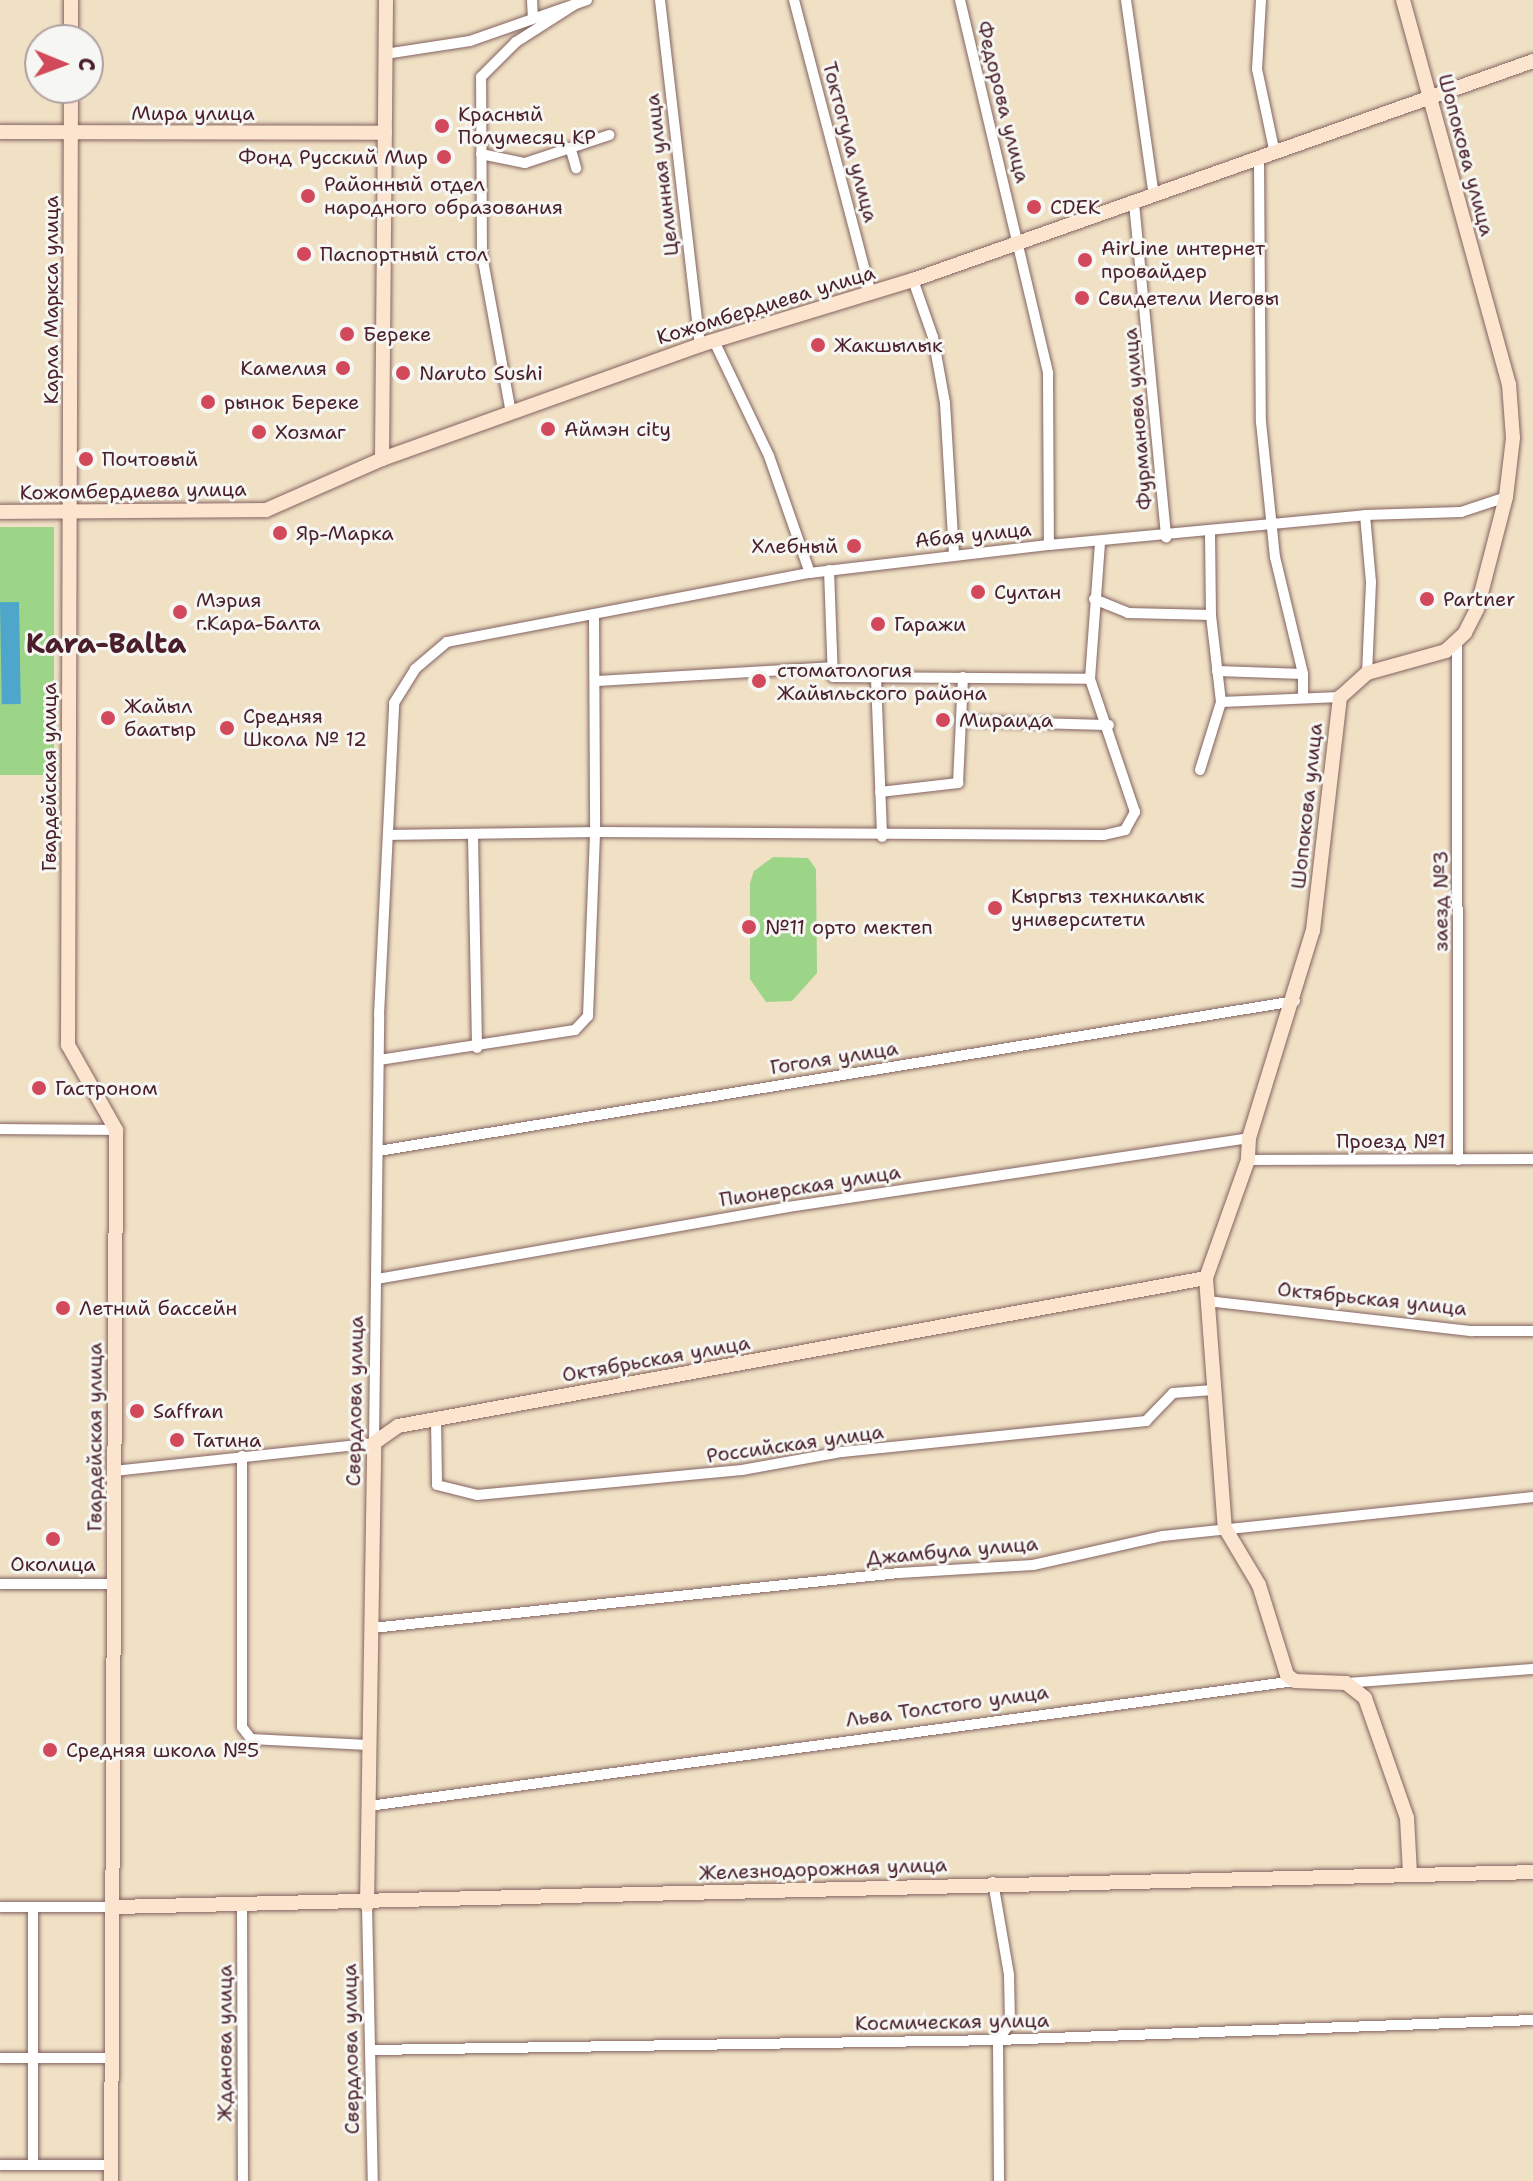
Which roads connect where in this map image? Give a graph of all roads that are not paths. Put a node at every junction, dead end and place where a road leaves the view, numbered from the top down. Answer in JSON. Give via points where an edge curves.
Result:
{"nodes":[{"id":1,"x":71,"y":0,"type":"edge"},
{"id":2,"x":386,"y":0,"type":"edge"},
{"id":3,"x":532,"y":0,"type":"edge"},
{"id":4,"x":660,"y":0,"type":"edge"},
{"id":5,"x":794,"y":0,"type":"edge"},
{"id":6,"x":960,"y":0,"type":"edge"},
{"id":7,"x":1126,"y":0,"type":"edge"},
{"id":8,"x":1261,"y":0,"type":"edge"},
{"id":9,"x":1403,"y":0,"type":"edge"},
{"id":10,"x":582,"y":2,"type":"edge"},
{"id":11,"x":533,"y":17,"type":"junction"},
{"id":12,"x":71,"y":24,"type":"edge"},
{"id":13,"x":385,"y":54,"type":"junction"},
{"id":14,"x":1533,"y":61,"type":"edge"},
{"id":15,"x":1430,"y":101,"type":"junction"},
{"id":16,"x":71,"y":104,"type":"edge"},
{"id":17,"x":0,"y":132,"type":"edge"},
{"id":18,"x":72,"y":133,"type":"junction"},
{"id":19,"x":385,"y":133,"type":"junction"},
{"id":20,"x":609,"y":135,"type":"dead end"},
{"id":21,"x":571,"y":150,"type":"junction"},
{"id":22,"x":481,"y":154,"type":"junction"},
{"id":23,"x":1275,"y":154,"type":"junction"},
{"id":24,"x":1259,"y":160,"type":"junction"},
{"id":25,"x":576,"y":168,"type":"dead end"},
{"id":26,"x":1154,"y":196,"type":"junction"},
{"id":27,"x":1134,"y":203,"type":"junction"},
{"id":28,"x":1019,"y":244,"type":"junction"},
{"id":29,"x":913,"y":280,"type":"junction"},
{"id":30,"x":871,"y":293,"type":"junction"},
{"id":31,"x":707,"y":343,"type":"junction"},
{"id":32,"x":511,"y":413,"type":"junction"},
{"id":33,"x":382,"y":459,"type":"junction"},
{"id":34,"x":1506,"y":497,"type":"junction"},
{"id":35,"x":0,"y":512,"type":"edge"},
{"id":36,"x":71,"y":513,"type":"junction"},
{"id":37,"x":1365,"y":515,"type":"junction"},
{"id":38,"x":1272,"y":528,"type":"junction"},
{"id":39,"x":1210,"y":533,"type":"junction"},
{"id":40,"x":1166,"y":537,"type":"junction"},
{"id":41,"x":1100,"y":542,"type":"junction"},
{"id":42,"x":1049,"y":545,"type":"junction"},
{"id":43,"x":954,"y":554,"type":"junction"},
{"id":44,"x":829,"y":570,"type":"junction"},
{"id":45,"x":810,"y":573,"type":"junction"},
{"id":46,"x":1094,"y":599,"type":"junction"},
{"id":47,"x":594,"y":614,"type":"junction"},
{"id":48,"x":1211,"y":615,"type":"junction"},
{"id":49,"x":447,"y":642,"type":"joint"},
{"id":50,"x":1457,"y":643,"type":"junction"},
{"id":51,"x":831,"y":667,"type":"junction"},
{"id":52,"x":1217,"y":671,"type":"junction"},
{"id":53,"x":1367,"y":673,"type":"junction"},
{"id":54,"x":1303,"y":674,"type":"junction"},
{"id":55,"x":963,"y":677,"type":"junction"},
{"id":56,"x":876,"y":678,"type":"junction"},
{"id":57,"x":1090,"y":679,"type":"junction"},
{"id":58,"x":598,"y":681,"type":"junction"},
{"id":59,"x":1303,"y":695,"type":"junction"},
{"id":60,"x":1340,"y":697,"type":"junction"},
{"id":61,"x":1221,"y":702,"type":"junction"},
{"id":62,"x":962,"y":721,"type":"junction"},
{"id":63,"x":1109,"y":725,"type":"junction"},
{"id":64,"x":1200,"y":770,"type":"dead end"},
{"id":65,"x":880,"y":792,"type":"junction"},
{"id":66,"x":595,"y":832,"type":"junction"},
{"id":67,"x":388,"y":835,"type":"junction"},
{"id":68,"x":473,"y":836,"type":"junction"},
{"id":69,"x":882,"y":837,"type":"junction"},
{"id":70,"x":1295,"y":1001,"type":"junction"},
{"id":71,"x":477,"y":1048,"type":"junction"},
{"id":72,"x":379,"y":1060,"type":"junction"},
{"id":73,"x":0,"y":1129,"type":"edge"},
{"id":74,"x":116,"y":1130,"type":"junction"},
{"id":75,"x":1249,"y":1138,"type":"junction"},
{"id":76,"x":378,"y":1151,"type":"junction"},
{"id":77,"x":1533,"y":1159,"type":"edge"},
{"id":78,"x":1248,"y":1160,"type":"junction"},
{"id":79,"x":1458,"y":1160,"type":"junction"},
{"id":80,"x":1206,"y":1278,"type":"junction"},
{"id":81,"x":377,"y":1279,"type":"junction"},
{"id":82,"x":1207,"y":1301,"type":"junction"},
{"id":83,"x":1533,"y":1331,"type":"edge"},
{"id":84,"x":1213,"y":1390,"type":"junction"},
{"id":85,"x":436,"y":1419,"type":"junction"},
{"id":86,"x":374,"y":1443,"type":"junction"},
{"id":87,"x":242,"y":1456,"type":"junction"},
{"id":88,"x":114,"y":1471,"type":"junction"},
{"id":89,"x":1533,"y":1497,"type":"edge"},
{"id":90,"x":1225,"y":1528,"type":"junction"},
{"id":91,"x":0,"y":1584,"type":"edge"},
{"id":92,"x":115,"y":1584,"type":"junction"},
{"id":93,"x":372,"y":1628,"type":"junction"},
{"id":94,"x":1533,"y":1669,"type":"edge"},
{"id":95,"x":1295,"y":1681,"type":"junction"},
{"id":96,"x":1346,"y":1683,"type":"junction"},
{"id":97,"x":368,"y":1745,"type":"junction"},
{"id":98,"x":369,"y":1806,"type":"junction"},
{"id":99,"x":1533,"y":1872,"type":"edge"},
{"id":100,"x":1410,"y":1874,"type":"junction"},
{"id":101,"x":993,"y":1882,"type":"junction"},
{"id":102,"x":242,"y":1905,"type":"junction"},
{"id":103,"x":367,"y":1905,"type":"junction"},
{"id":104,"x":0,"y":1907,"type":"edge"},
{"id":105,"x":33,"y":1907,"type":"junction"},
{"id":106,"x":115,"y":1907,"type":"junction"},
{"id":107,"x":1533,"y":2020,"type":"edge"},
{"id":108,"x":998,"y":2040,"type":"junction"},
{"id":109,"x":371,"y":2050,"type":"junction"},
{"id":110,"x":0,"y":2058,"type":"edge"},
{"id":111,"x":32,"y":2058,"type":"junction"},
{"id":112,"x":113,"y":2058,"type":"junction"},
{"id":113,"x":0,"y":2165,"type":"edge"},
{"id":114,"x":33,"y":2165,"type":"junction"},
{"id":115,"x":111,"y":2165,"type":"junction"},
{"id":116,"x":111,"y":2181,"type":"edge"},
{"id":117,"x":243,"y":2181,"type":"edge"},
{"id":118,"x":373,"y":2181,"type":"edge"},
{"id":119,"x":999,"y":2181,"type":"edge"}],
"edges":[{"from":1,"to":12,"type":"street"},
{"from":2,"to":13,"type":"street"},
{"from":3,"to":11,"type":"street"},
{"from":4,"to":31,"type":"street","name":"Целинная улица"},
{"from":5,"to":30,"type":"street","name":"Токтогула улица"},
{"from":6,"to":28,"type":"street","name":"Федорова улица"},
{"from":7,"to":26,"type":"street"},
{"from":8,"to":23,"type":"street","via":[[1257,69]]},
{"from":9,"to":15,"type":"street","name":"Шопокова улица"},
{"from":10,"to":11,"type":"street"},
{"from":10,"to":22,"type":"street","via":[[516,42],[481,77]]},
{"from":11,"to":13,"type":"street","via":[[470,41]]},
{"from":13,"to":19,"type":"street"},
{"from":14,"to":15,"type":"street","name":"Кожомбердиева улица"},
{"from":15,"to":23,"type":"street","name":"Кожомбердиева улица"},
{"from":15,"to":34,"type":"street","name":"Шопокова улица","via":[[1509,384],[1513,438]]},
{"from":16,"to":18,"type":"street","name":"Карла Маркса улица"},
{"from":17,"to":18,"type":"street","name":"Мира улица"},
{"from":18,"to":19,"type":"street","name":"Мира улица"},
{"from":18,"to":36,"type":"street","name":"Карла Маркса улица"},
{"from":19,"to":33,"type":"street"},
{"from":20,"to":21,"type":"street"},
{"from":21,"to":22,"type":"street","via":[[525,163]]},
{"from":21,"to":25,"type":"street"},
{"from":22,"to":32,"type":"street","via":[[482,255]]},
{"from":23,"to":24,"type":"street","name":"Кожомбердиева улица"},
{"from":24,"to":26,"type":"street","name":"Кожомбердиева улица"},
{"from":24,"to":38,"type":"street","via":[[1261,422]]},
{"from":26,"to":27,"type":"street","name":"Кожомбердиева улица"},
{"from":27,"to":28,"type":"street","name":"Кожомбердиева улица"},
{"from":27,"to":40,"type":"street","name":"Фурманова улица"},
{"from":28,"to":29,"type":"street","name":"Кожомбердиева улица"},
{"from":28,"to":42,"type":"street","name":"Федорова улица","via":[[1048,373]]},
{"from":29,"to":30,"type":"street","name":"Кожомбердиева улица"},
{"from":29,"to":43,"type":"street","via":[[933,337],[945,403]]},
{"from":30,"to":31,"type":"street","name":"Кожомбердиева улица"},
{"from":31,"to":32,"type":"street","name":"Кожомбердиева улица"},
{"from":31,"to":45,"type":"street","name":"Целинная улица","via":[[769,456]]},
{"from":32,"to":33,"type":"street","name":"Кожомбердиева улица"},
{"from":33,"to":36,"type":"street","name":"Кожомбердиева улица","via":[[266,510]]},
{"from":34,"to":37,"type":"street","name":"Абая улица","via":[[1461,512]]},
{"from":34,"to":50,"type":"street","name":"Шопокова улица","via":[[1477,609]]},
{"from":35,"to":36,"type":"street","name":"Кожомбердиева улица"},
{"from":36,"to":74,"type":"street","name":"Гвардейская улица","via":[[68,1045]]},
{"from":37,"to":38,"type":"street","name":"Абая улица"},
{"from":37,"to":53,"type":"street","via":[[1371,582]]},
{"from":38,"to":39,"type":"street","name":"Абая улица"},
{"from":38,"to":54,"type":"street"},
{"from":39,"to":40,"type":"street","name":"Абая улица"},
{"from":39,"to":48,"type":"street"},
{"from":40,"to":41,"type":"street","name":"Абая улица"},
{"from":41,"to":42,"type":"street","name":"Абая улица"},
{"from":41,"to":46,"type":"street"},
{"from":42,"to":43,"type":"street","name":"Абая улица"},
{"from":43,"to":44,"type":"street","name":"Абая улица"},
{"from":44,"to":45,"type":"street","name":"Абая улица"},
{"from":44,"to":51,"type":"street"},
{"from":45,"to":47,"type":"street","name":"Абая улица"},
{"from":46,"to":48,"type":"street","via":[[1128,613]]},
{"from":46,"to":57,"type":"street"},
{"from":47,"to":49,"type":"street","name":"Абая улица"},
{"from":47,"to":58,"type":"street"},
{"from":48,"to":52,"type":"street"},
{"from":49,"to":67,"type":"street","name":"Свердлова улица","via":[[415,669],[394,703]]},
{"from":50,"to":53,"type":"street","name":"Шопокова улица","via":[[1446,651]]},
{"from":50,"to":79,"type":"street","name":"заезд №3"},
{"from":51,"to":56,"type":"street","via":[[835,678]]},
{"from":51,"to":58,"type":"street"},
{"from":52,"to":54,"type":"street"},
{"from":52,"to":61,"type":"street"},
{"from":53,"to":60,"type":"street","name":"Шопокова улица"},
{"from":54,"to":59,"type":"street"},
{"from":55,"to":56,"type":"street"},
{"from":55,"to":57,"type":"street"},
{"from":55,"to":62,"type":"street"},
{"from":56,"to":65,"type":"street"},
{"from":57,"to":63,"type":"street"},
{"from":58,"to":66,"type":"street"},
{"from":59,"to":60,"type":"street"},
{"from":59,"to":61,"type":"street","via":[[1248,704]]},
{"from":60,"to":70,"type":"street","name":"Шопокова улица","via":[[1313,930]]},
{"from":61,"to":64,"type":"street"},
{"from":62,"to":63,"type":"street"},
{"from":62,"to":65,"type":"street","via":[[958,783]]},
{"from":63,"to":69,"type":"street","via":[[1135,812],[1125,830],[1104,835]]},
{"from":65,"to":69,"type":"street"},
{"from":66,"to":68,"type":"street"},
{"from":66,"to":69,"type":"street"},
{"from":66,"to":71,"type":"street","via":[[587,1022],[575,1030]]},
{"from":67,"to":68,"type":"street"},
{"from":67,"to":72,"type":"street","name":"Свердлова улица"},
{"from":68,"to":71,"type":"street"},
{"from":70,"to":75,"type":"street","name":"Шопокова улица"},
{"from":70,"to":76,"type":"street","name":"Гоголя улица"},
{"from":71,"to":72,"type":"street"},
{"from":72,"to":76,"type":"street","name":"Свердлова улица"},
{"from":73,"to":74,"type":"street"},
{"from":74,"to":88,"type":"street","name":"Гвардейская улица"},
{"from":75,"to":78,"type":"street","name":"Шопокова улица"},
{"from":75,"to":81,"type":"street","name":"Пионерская улица","via":[[788,1207]]},
{"from":76,"to":81,"type":"street","name":"Свердлова улица"},
{"from":77,"to":79,"type":"street","name":"Проезд №1"},
{"from":78,"to":79,"type":"street","name":"Проезд №1"},
{"from":78,"to":80,"type":"street","name":"Шопокова улица"},
{"from":80,"to":82,"type":"street","name":"Шопокова улица"},
{"from":80,"to":85,"type":"street","name":"Октябрьская улица"},
{"from":81,"to":86,"type":"street","name":"Свердлова улица"},
{"from":82,"to":83,"type":"street","name":"Октябрьская улица","via":[[1472,1331]]},
{"from":82,"to":84,"type":"street","name":"Шопокова улица"},
{"from":84,"to":85,"type":"street","name":"Российская улица","via":[[1173,1393],[1146,1421],[842,1452],[726,1472],[477,1495],[437,1485]]},
{"from":84,"to":90,"type":"street","name":"Шопокова улица"},
{"from":85,"to":86,"type":"street","name":"Октябрьская улица","via":[[398,1426]]},
{"from":86,"to":87,"type":"street","name":"Октябрьская улица"},
{"from":86,"to":93,"type":"street","name":"Свердлова улица"},
{"from":87,"to":88,"type":"street","name":"Октябрьская улица"},
{"from":87,"to":97,"type":"street","via":[[242,1727],[251,1739]]},
{"from":88,"to":92,"type":"street","name":"Гвардейская улица"},
{"from":89,"to":90,"type":"street","name":"Джамбула улица"},
{"from":90,"to":93,"type":"street","name":"Джамбула улица","via":[[1033,1565],[899,1573]]},
{"from":90,"to":95,"type":"street","name":"Шопокова улица","via":[[1259,1585],[1281,1667]]},
{"from":91,"to":92,"type":"street"},
{"from":92,"to":106,"type":"street","name":"Гвардейская улица"},
{"from":93,"to":97,"type":"street","name":"Свердлова улица"},
{"from":94,"to":96,"type":"street","name":"Льва Толстого улица"},
{"from":95,"to":96,"type":"street","name":"Льва Толстого улица"},
{"from":95,"to":98,"type":"street","name":"Льва Толстого улица"},
{"from":96,"to":100,"type":"street","via":[[1365,1698],[1407,1818]]},
{"from":97,"to":98,"type":"street","name":"Свердлова улица"},
{"from":98,"to":103,"type":"street","name":"Свердлова улица"},
{"from":99,"to":100,"type":"street","name":"Железнодорожная улица"},
{"from":100,"to":101,"type":"street","name":"Железнодорожная улица"},
{"from":101,"to":103,"type":"street","name":"Железнодорожная улица"},
{"from":101,"to":108,"type":"street","via":[[1009,1975],[1010,2023]]},
{"from":102,"to":103,"type":"street","name":"Железнодорожная улица"},
{"from":102,"to":106,"type":"street","name":"Железнодорожная улица"},
{"from":102,"to":117,"type":"street","name":"Жданова улица"},
{"from":103,"to":109,"type":"street","name":"Свердлова улица"},
{"from":104,"to":105,"type":"street"},
{"from":105,"to":106,"type":"street"},
{"from":105,"to":111,"type":"street"},
{"from":106,"to":112,"type":"street","name":"Гвардейская улица"},
{"from":107,"to":108,"type":"street","name":"Космическая улица"},
{"from":108,"to":109,"type":"street","name":"Космическая улица"},
{"from":108,"to":119,"type":"street"},
{"from":109,"to":118,"type":"street","name":"Свердлова улица"},
{"from":110,"to":111,"type":"street"},
{"from":111,"to":112,"type":"street"},
{"from":111,"to":114,"type":"street"},
{"from":112,"to":115,"type":"street","name":"Гвардейская улица"},
{"from":113,"to":114,"type":"street"},
{"from":114,"to":115,"type":"street"},
{"from":115,"to":116,"type":"street","name":"Гвардейская улица"}]}
